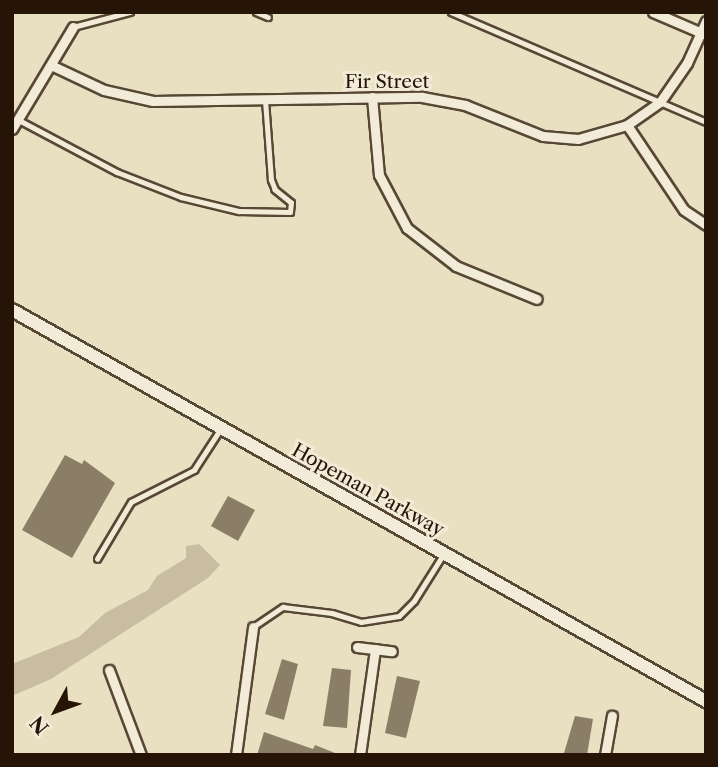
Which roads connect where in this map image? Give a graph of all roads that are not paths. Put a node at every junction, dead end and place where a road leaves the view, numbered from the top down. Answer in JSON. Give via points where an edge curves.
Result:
{"nodes":[{"id":1,"x":130,"y":12,"type":"edge"},
{"id":2,"x":257,"y":12,"type":"edge"},
{"id":3,"x":451,"y":12,"type":"edge"},
{"id":4,"x":653,"y":12,"type":"edge"},
{"id":5,"x":268,"y":17,"type":"dead end"},
{"id":6,"x":706,"y":21,"type":"edge"},
{"id":7,"x":73,"y":27,"type":"joint"},
{"id":8,"x":703,"y":34,"type":"edge"},
{"id":9,"x":53,"y":66,"type":"junction"},
{"id":10,"x":372,"y":97,"type":"junction"},
{"id":11,"x":265,"y":101,"type":"junction"},
{"id":12,"x":660,"y":102,"type":"junction"},
{"id":13,"x":18,"y":120,"type":"junction"},
{"id":14,"x":706,"y":122,"type":"edge"},
{"id":15,"x":627,"y":125,"type":"junction"},
{"id":16,"x":12,"y":129,"type":"edge"},
{"id":17,"x":706,"y":225,"type":"edge"},
{"id":18,"x":537,"y":299,"type":"dead end"},
{"id":19,"x":12,"y":310,"type":"edge"},
{"id":20,"x":221,"y":429,"type":"junction"},
{"id":21,"x":443,"y":554,"type":"junction"},
{"id":22,"x":97,"y":559,"type":"dead end"},
{"id":23,"x":253,"y":628,"type":"joint"},
{"id":24,"x":357,"y":647,"type":"dead end"},
{"id":25,"x":375,"y":649,"type":"junction"},
{"id":26,"x":392,"y":651,"type":"dead end"},
{"id":27,"x":110,"y":670,"type":"dead end"},
{"id":28,"x":706,"y":701,"type":"edge"},
{"id":29,"x":612,"y":716,"type":"dead end"},
{"id":30,"x":141,"y":755,"type":"edge"},
{"id":31,"x":236,"y":755,"type":"edge"},
{"id":32,"x":360,"y":755,"type":"edge"},
{"id":33,"x":605,"y":755,"type":"edge"}],
"edges":[{"from":1,"to":7,"type":"lane"},
{"from":2,"to":5,"type":"lane"},
{"from":3,"to":12,"type":"lane"},
{"from":4,"to":8,"type":"street"},
{"from":6,"to":8,"type":"street","name":"Fir Street"},
{"from":7,"to":9,"type":"street"},
{"from":8,"to":12,"type":"street","name":"Fir Street"},
{"from":9,"to":11,"type":"street","name":"Fir Street","via":[[82,82],[127,96],[184,103]]},
{"from":9,"to":13,"type":"street"},
{"from":10,"to":11,"type":"street","name":"Fir Street"},
{"from":10,"to":15,"type":"street","name":"Fir Street","via":[[442,99],[559,139],[597,136]]},
{"from":10,"to":18,"type":"street","via":[[379,175],[407,228],[456,266]]},
{"from":11,"to":13,"type":"lane","via":[[271,180],[275,190],[291,203],[290,212],[239,211],[181,197],[117,172]]},
{"from":12,"to":14,"type":"lane"},
{"from":12,"to":15,"type":"street","name":"Fir Street"},
{"from":13,"to":16,"type":"street"},
{"from":15,"to":17,"type":"street","via":[[684,210]]},
{"from":19,"to":20,"type":"main road","name":"Hopeman Parkway"},
{"from":20,"to":21,"type":"main road","name":"Hopeman Parkway"},
{"from":20,"to":22,"type":"lane","via":[[194,470],[131,502]]},
{"from":21,"to":23,"type":"lane","via":[[414,601],[399,616],[361,622],[283,607]]},
{"from":21,"to":28,"type":"main road","name":"Hopeman Parkway"},
{"from":23,"to":31,"type":"street"},
{"from":24,"to":25,"type":"street"},
{"from":25,"to":26,"type":"street"},
{"from":25,"to":32,"type":"street"},
{"from":27,"to":30,"type":"street"},
{"from":29,"to":33,"type":"street"}]}
